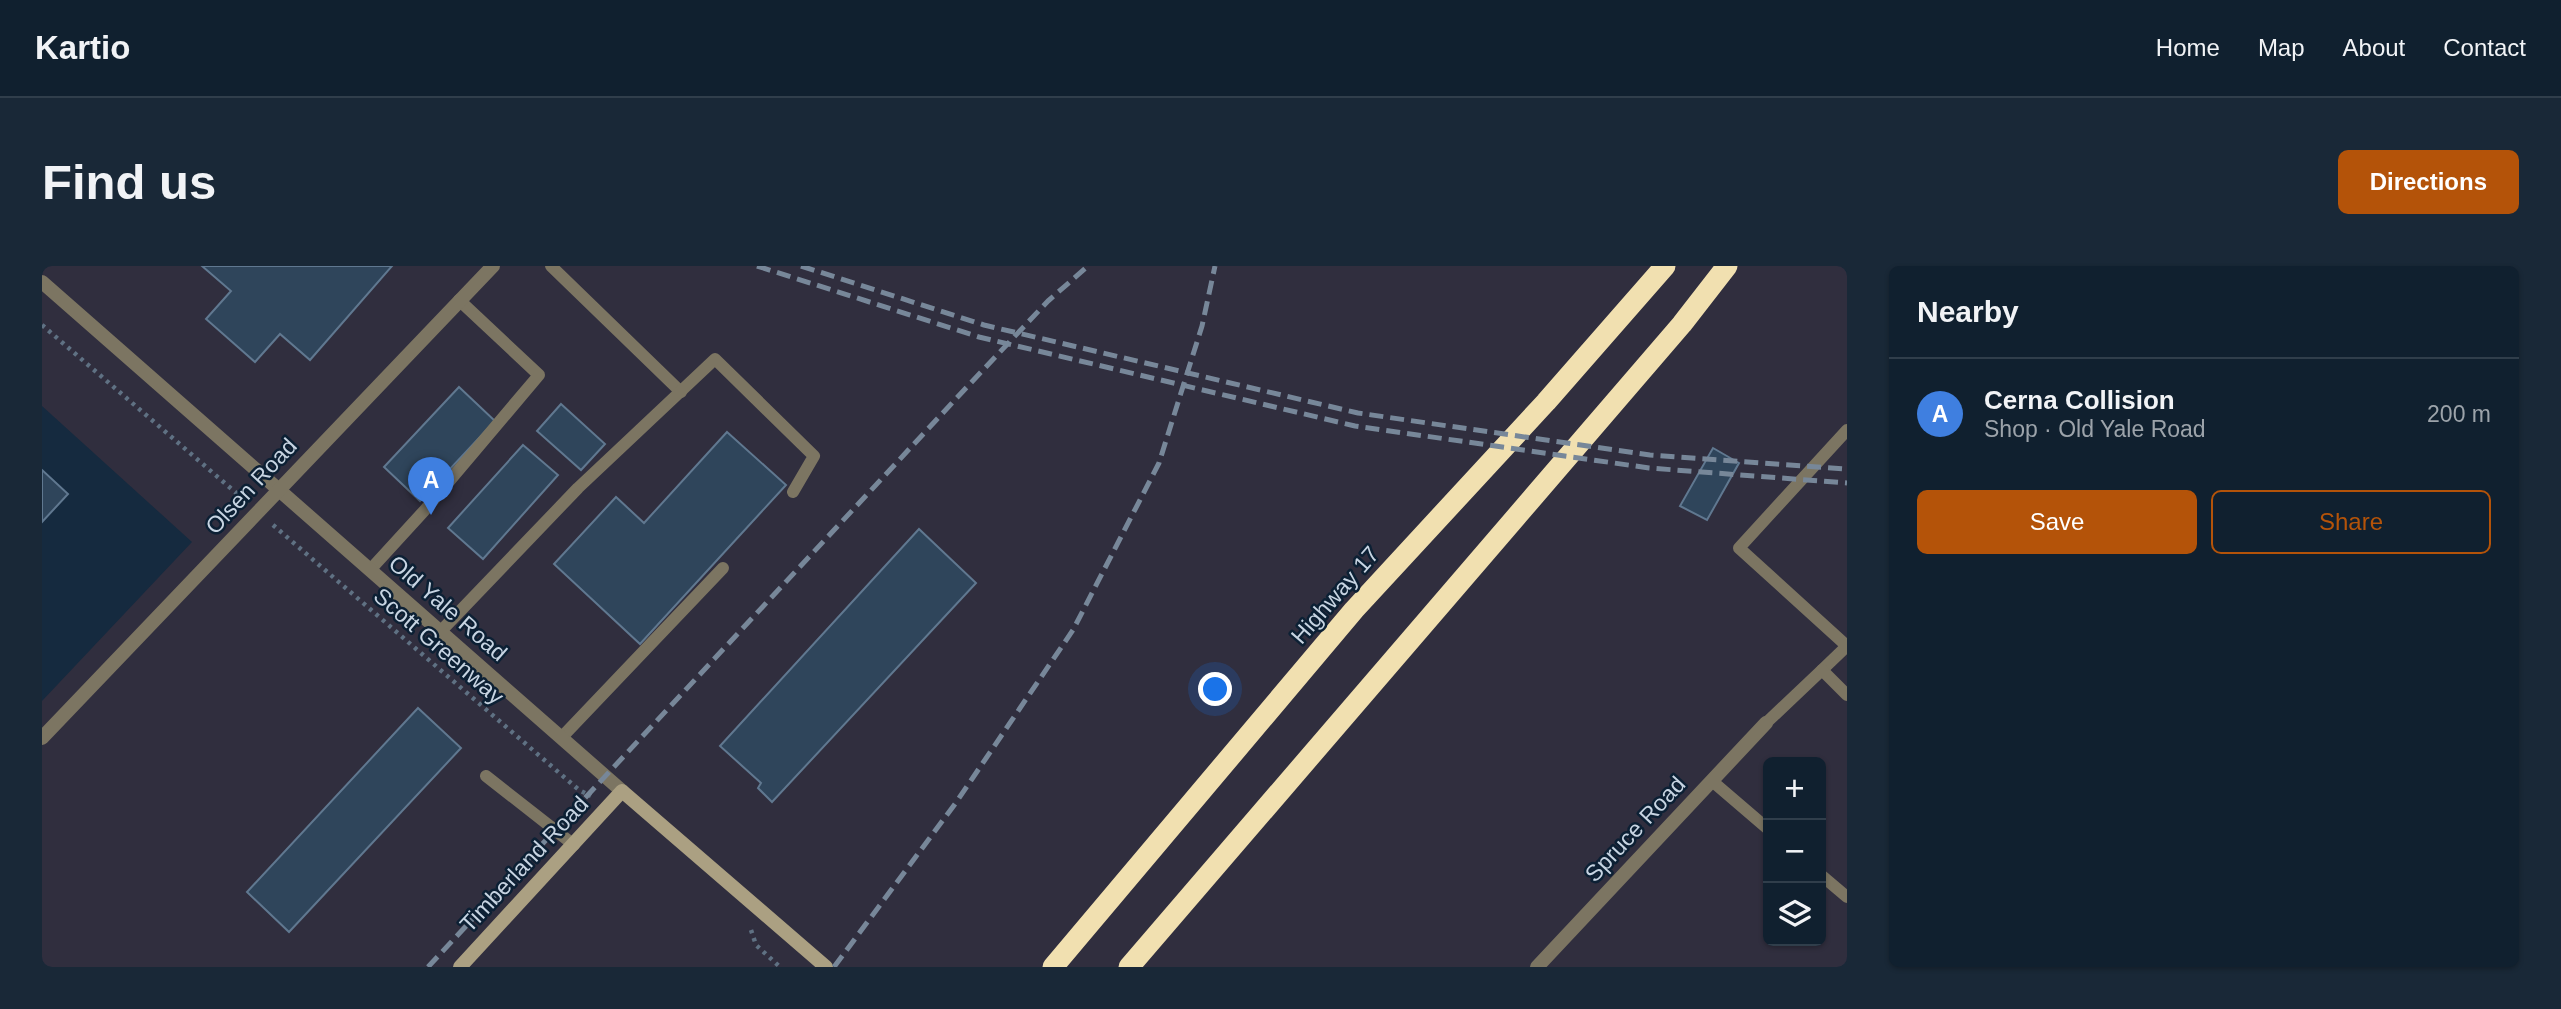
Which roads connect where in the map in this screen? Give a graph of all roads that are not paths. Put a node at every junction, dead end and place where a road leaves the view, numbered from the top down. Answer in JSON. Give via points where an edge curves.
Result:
{"nodes":[{"id":1,"x":493,"y":266,"type":"edge"},
{"id":2,"x":551,"y":266,"type":"edge"},
{"id":3,"x":1665,"y":266,"type":"edge"},
{"id":4,"x":1727,"y":266,"type":"edge"},
{"id":5,"x":42,"y":282,"type":"edge"},
{"id":6,"x":459,"y":300,"type":"junction"},
{"id":7,"x":681,"y":393,"type":"junction"},
{"id":8,"x":1847,"y":430,"type":"edge"},
{"id":9,"x":279,"y":490,"type":"junction"},
{"id":10,"x":793,"y":492,"type":"dead end"},
{"id":11,"x":723,"y":568,"type":"dead end"},
{"id":12,"x":370,"y":570,"type":"junction"},
{"id":13,"x":440,"y":632,"type":"junction"},
{"id":14,"x":1822,"y":670,"type":"junction"},
{"id":15,"x":1847,"y":695,"type":"edge"},
{"id":16,"x":1766,"y":723,"type":"joint"},
{"id":17,"x":562,"y":737,"type":"junction"},
{"id":18,"x":42,"y":738,"type":"edge"},
{"id":19,"x":486,"y":776,"type":"dead end"},
{"id":20,"x":1712,"y":781,"type":"junction"},
{"id":21,"x":622,"y":791,"type":"junction"},
{"id":22,"x":1763,"y":826,"type":"edge"},
{"id":23,"x":574,"y":845,"type":"junction"},
{"id":24,"x":1826,"y":879,"type":"edge"},
{"id":25,"x":1847,"y":897,"type":"edge"},
{"id":26,"x":460,"y":967,"type":"edge"},
{"id":27,"x":826,"y":967,"type":"edge"},
{"id":28,"x":1053,"y":967,"type":"edge"},
{"id":29,"x":1129,"y":967,"type":"edge"},
{"id":30,"x":1537,"y":967,"type":"edge"}],
"edges":[{"from":1,"to":6,"type":"street","name":"Olsen Road"},
{"from":2,"to":7,"type":"lane"},
{"from":3,"to":28,"type":"highway","name":"Highway 17","via":[[1354,610]]},
{"from":4,"to":29,"type":"highway"},
{"from":5,"to":9,"type":"street","name":"Old Yale Road"},
{"from":6,"to":9,"type":"street","name":"Olsen Road"},
{"from":6,"to":12,"type":"lane","via":[[538,375]]},
{"from":7,"to":10,"type":"lane","via":[[715,359],[814,456]]},
{"from":7,"to":13,"type":"lane","via":[[578,488]]},
{"from":8,"to":14,"type":"lane","via":[[1739,548],[1847,646]]},
{"from":9,"to":12,"type":"street","name":"Old Yale Road"},
{"from":9,"to":18,"type":"street","name":"Olsen Road"},
{"from":11,"to":17,"type":"lane"},
{"from":12,"to":13,"type":"street","name":"Old Yale Road"},
{"from":13,"to":17,"type":"street","name":"Old Yale Road"},
{"from":14,"to":15,"type":"lane"},
{"from":14,"to":16,"type":"lane"},
{"from":16,"to":20,"type":"street","name":"Spruce Road"},
{"from":17,"to":21,"type":"street","name":"Old Yale Road"},
{"from":19,"to":23,"type":"lane"},
{"from":20,"to":22,"type":"lane"},
{"from":20,"to":30,"type":"street","name":"Spruce Road"},
{"from":21,"to":23,"type":"street","name":"Timberland Road"},
{"from":21,"to":27,"type":"street","name":"Old Yale Road"},
{"from":23,"to":26,"type":"street","name":"Timberland Road"},
{"from":24,"to":25,"type":"lane"}]}
